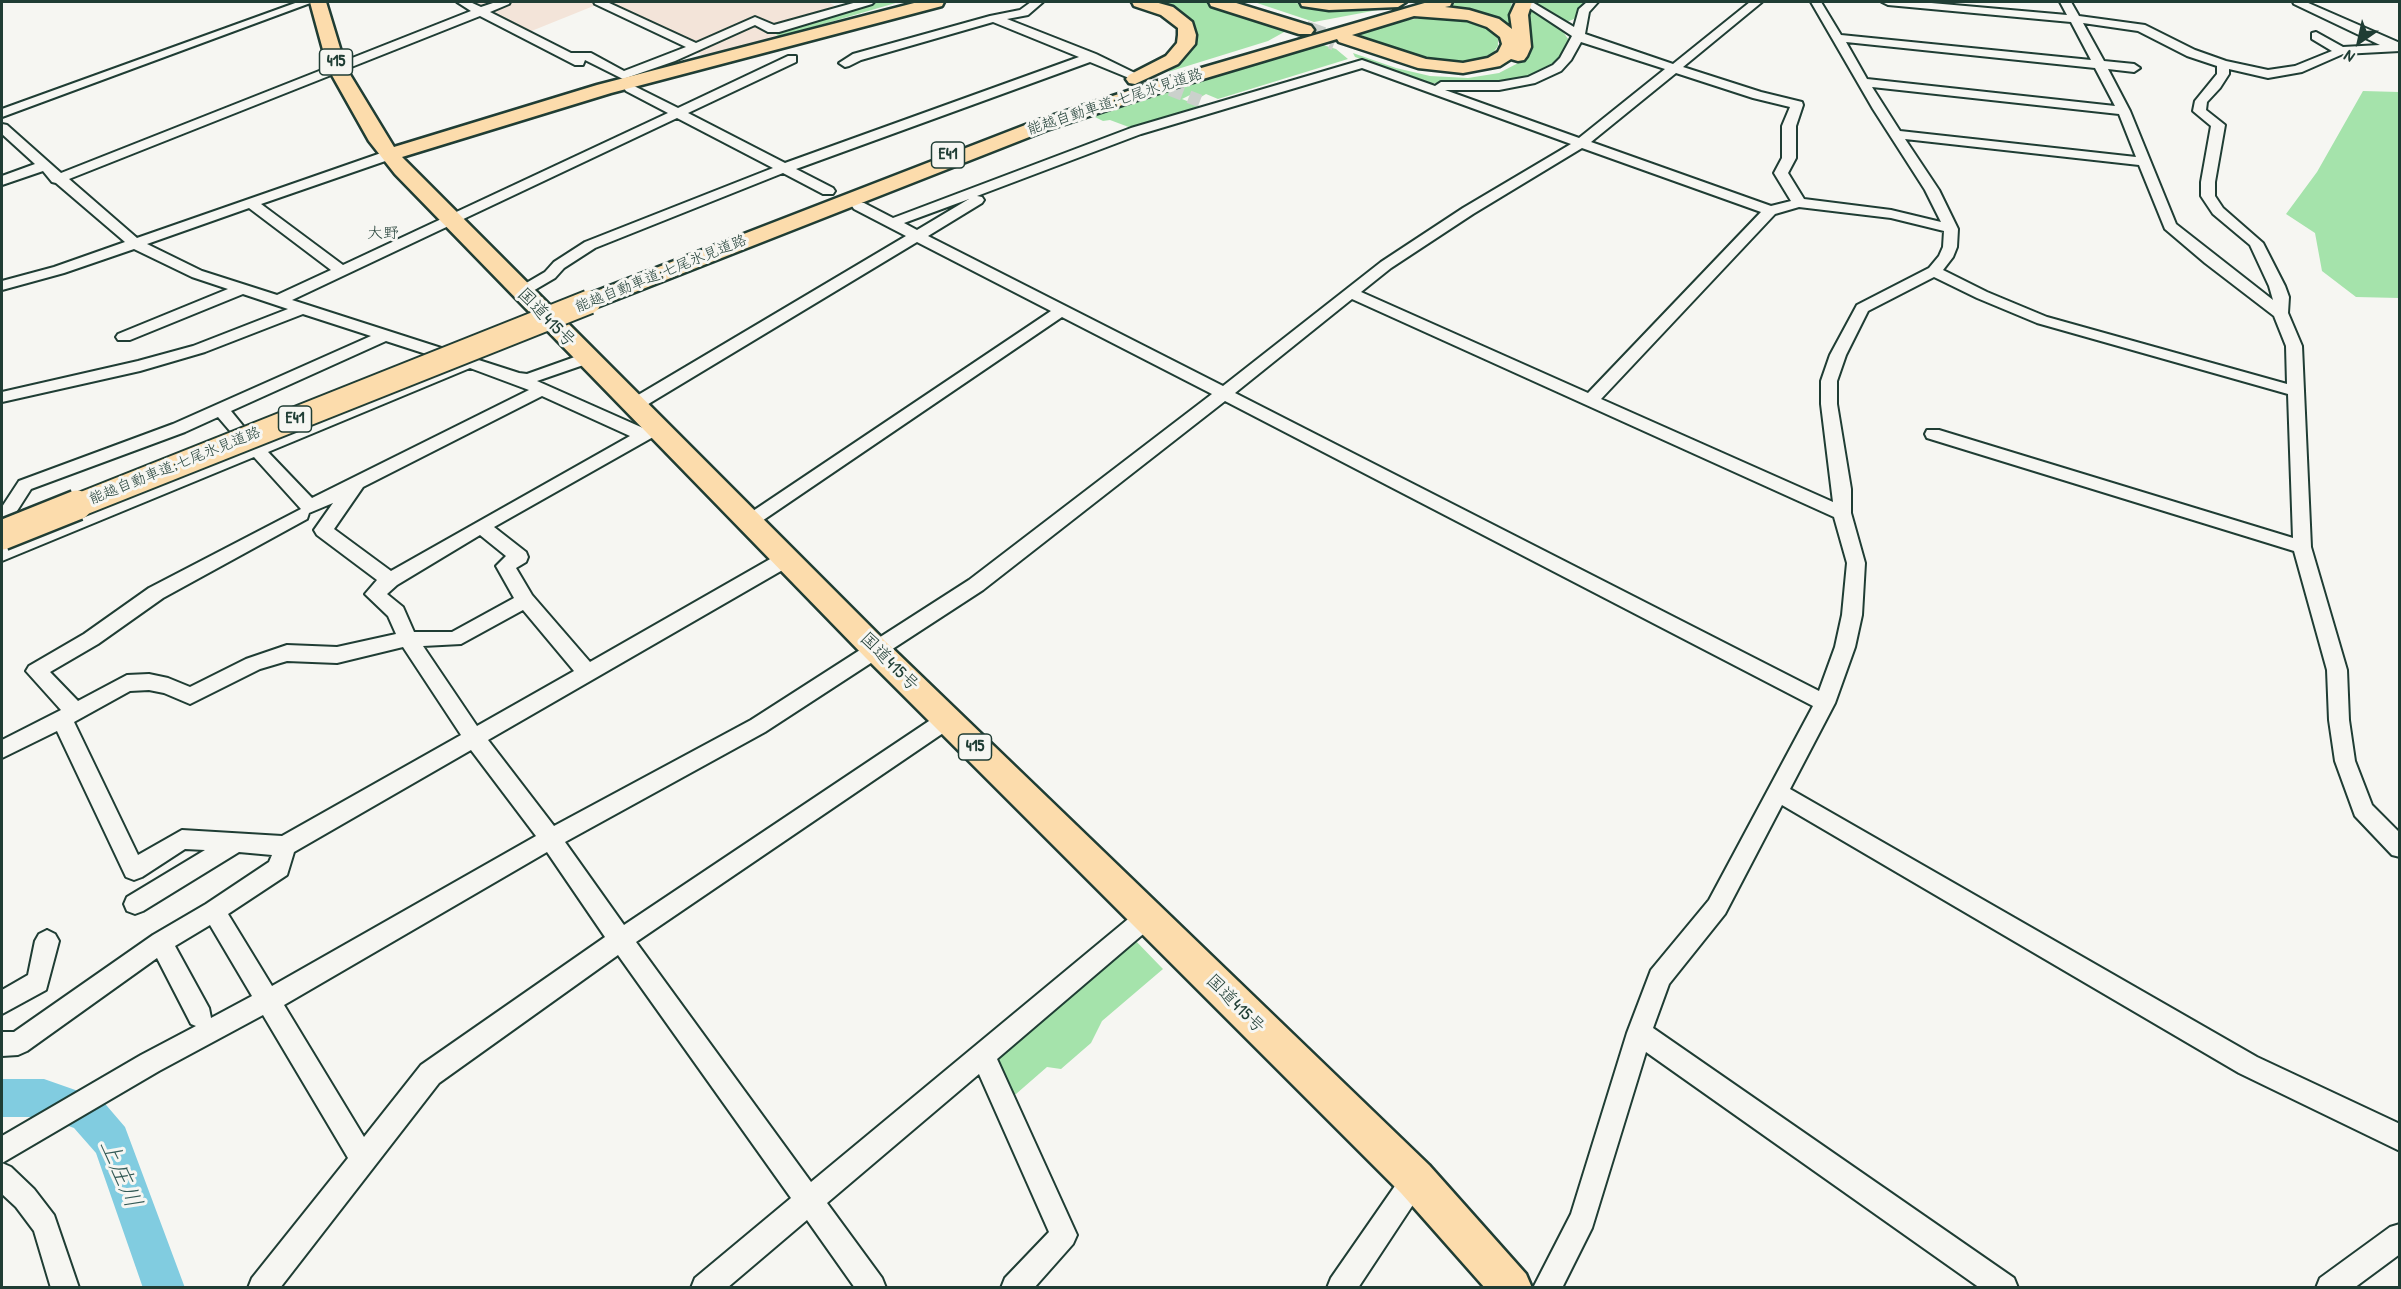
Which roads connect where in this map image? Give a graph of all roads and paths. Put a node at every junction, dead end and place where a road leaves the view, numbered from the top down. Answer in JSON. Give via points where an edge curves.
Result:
{"nodes":[{"id":1,"x":307,"y":2,"type":"edge"},
{"id":2,"x":318,"y":2,"type":"edge"},
{"id":3,"x":462,"y":2,"type":"edge"},
{"id":4,"x":505,"y":2,"type":"edge"},
{"id":5,"x":600,"y":2,"type":"edge"},
{"id":6,"x":868,"y":2,"type":"edge"},
{"id":7,"x":918,"y":2,"type":"edge"},
{"id":8,"x":936,"y":2,"type":"edge"},
{"id":9,"x":1037,"y":2,"type":"edge"},
{"id":10,"x":1140,"y":2,"type":"edge"},
{"id":11,"x":1217,"y":2,"type":"edge"},
{"id":12,"x":1238,"y":2,"type":"edge"},
{"id":13,"x":1308,"y":2,"type":"edge"},
{"id":14,"x":1404,"y":2,"type":"edge"},
{"id":15,"x":1423,"y":2,"type":"edge"},
{"id":16,"x":1444,"y":2,"type":"edge"},
{"id":17,"x":1593,"y":2,"type":"edge"},
{"id":18,"x":1757,"y":2,"type":"edge"},
{"id":19,"x":1816,"y":2,"type":"edge"},
{"id":20,"x":1888,"y":2,"type":"edge"},
{"id":21,"x":2066,"y":2,"type":"edge"},
{"id":22,"x":2298,"y":2,"type":"edge"},
{"id":23,"x":1528,"y":3,"type":"edge"},
{"id":24,"x":281,"y":5,"type":"edge"},
{"id":25,"x":480,"y":11,"type":"junction"},
{"id":26,"x":994,"y":18,"type":"junction"},
{"id":27,"x":1387,"y":18,"type":"junction"},
{"id":28,"x":2074,"y":20,"type":"junction"},
{"id":29,"x":1324,"y":34,"type":"junction"},
{"id":30,"x":804,"y":35,"type":"junction"},
{"id":31,"x":1579,"y":35,"type":"junction"},
{"id":32,"x":2316,"y":36,"type":"dead end"},
{"id":33,"x":1837,"y":38,"type":"junction"},
{"id":34,"x":2396,"y":46,"type":"edge"},
{"id":35,"x":696,"y":47,"type":"junction"},
{"id":36,"x":2341,"y":51,"type":"junction"},
{"id":37,"x":568,"y":57,"type":"junction"},
{"id":38,"x":1092,"y":57,"type":"junction"},
{"id":39,"x":792,"y":59,"type":"dead end"},
{"id":40,"x":845,"y":63,"type":"dead end"},
{"id":41,"x":2098,"y":64,"type":"junction"},
{"id":42,"x":2223,"y":64,"type":"junction"},
{"id":43,"x":338,"y":68,"type":"junction"},
{"id":44,"x":1674,"y":68,"type":"junction"},
{"id":45,"x":2134,"y":68,"type":"dead end"},
{"id":46,"x":1133,"y":75,"type":"tunnel mouth"},
{"id":47,"x":1863,"y":82,"type":"junction"},
{"id":48,"x":1432,"y":88,"type":"junction"},
{"id":49,"x":1200,"y":102,"type":"tunnel mouth"},
{"id":50,"x":1215,"y":106,"type":"junction"},
{"id":51,"x":2124,"y":111,"type":"junction"},
{"id":52,"x":677,"y":112,"type":"junction"},
{"id":53,"x":2,"y":113,"type":"edge"},
{"id":54,"x":2,"y":128,"type":"edge"},
{"id":55,"x":1895,"y":134,"type":"junction"},
{"id":56,"x":989,"y":138,"type":"junction"},
{"id":57,"x":1581,"y":143,"type":"junction"},
{"id":58,"x":389,"y":155,"type":"junction"},
{"id":59,"x":2144,"y":162,"type":"junction"},
{"id":60,"x":43,"y":166,"type":"junction"},
{"id":61,"x":786,"y":169,"type":"junction"},
{"id":62,"x":57,"y":179,"type":"junction"},
{"id":63,"x":2,"y":181,"type":"edge"},
{"id":64,"x":1001,"y":182,"type":"junction"},
{"id":65,"x":828,"y":190,"type":"dead end"},
{"id":66,"x":1799,"y":203,"type":"junction"},
{"id":67,"x":252,"y":204,"type":"junction"},
{"id":68,"x":859,"y":206,"type":"dead end"},
{"id":69,"x":1770,"y":211,"type":"junction"},
{"id":70,"x":450,"y":220,"type":"junction"},
{"id":71,"x":892,"y":223,"type":"junction"},
{"id":72,"x":1951,"y":229,"type":"junction"},
{"id":73,"x":918,"y":236,"type":"junction"},
{"id":74,"x":135,"y":244,"type":"junction"},
{"id":75,"x":342,"y":271,"type":"junction"},
{"id":76,"x":1934,"y":271,"type":"junction"},
{"id":77,"x":225,"y":284,"type":"junction"},
{"id":78,"x":2,"y":285,"type":"edge"},
{"id":79,"x":241,"y":289,"type":"junction"},
{"id":80,"x":521,"y":292,"type":"junction"},
{"id":81,"x":1350,"y":293,"type":"junction"},
{"id":82,"x":202,"y":294,"type":"dead end"},
{"id":83,"x":588,"y":300,"type":"junction"},
{"id":84,"x":277,"y":301,"type":"junction"},
{"id":85,"x":301,"y":309,"type":"junction"},
{"id":86,"x":1061,"y":311,"type":"junction"},
{"id":87,"x":2280,"y":313,"type":"junction"},
{"id":88,"x":383,"y":336,"type":"junction"},
{"id":89,"x":124,"y":337,"type":"dead end"},
{"id":90,"x":586,"y":358,"type":"junction"},
{"id":91,"x":468,"y":363,"type":"junction"},
{"id":92,"x":517,"y":378,"type":"junction"},
{"id":93,"x":542,"y":390,"type":"junction"},
{"id":94,"x":2295,"y":391,"type":"junction"},
{"id":95,"x":1224,"y":394,"type":"junction"},
{"id":96,"x":2,"y":397,"type":"edge"},
{"id":97,"x":1590,"y":400,"type":"junction"},
{"id":98,"x":634,"y":405,"type":"junction"},
{"id":99,"x":221,"y":410,"type":"junction"},
{"id":100,"x":236,"y":427,"type":"dead end"},
{"id":101,"x":649,"y":431,"type":"junction"},
{"id":102,"x":1933,"y":434,"type":"dead end"},
{"id":103,"x":252,"y":446,"type":"junction"},
{"id":104,"x":357,"y":483,"type":"junction"},
{"id":105,"x":306,"y":511,"type":"junction"},
{"id":106,"x":1842,"y":513,"type":"junction"},
{"id":107,"x":2,"y":521,"type":"edge"},
{"id":108,"x":750,"y":521,"type":"junction"},
{"id":109,"x":481,"y":526,"type":"junction"},
{"id":110,"x":2,"y":528,"type":"edge"},
{"id":111,"x":323,"y":530,"type":"junction"},
{"id":112,"x":2,"y":535,"type":"edge"},
{"id":113,"x":2302,"y":547,"type":"junction"},
{"id":114,"x":2,"y":554,"type":"edge"},
{"id":115,"x":786,"y":559,"type":"junction"},
{"id":116,"x":390,"y":580,"type":"junction"},
{"id":117,"x":525,"y":600,"type":"junction"},
{"id":118,"x":408,"y":639,"type":"junction"},
{"id":119,"x":876,"y":650,"type":"junction"},
{"id":120,"x":587,"y":672,"type":"junction"},
{"id":121,"x":1825,"y":704,"type":"junction"},
{"id":122,"x":69,"y":715,"type":"junction"},
{"id":123,"x":948,"y":719,"type":"junction"},
{"id":124,"x":475,"y":739,"type":"junction"},
{"id":125,"x":2,"y":750,"type":"edge"},
{"id":126,"x":1779,"y":793,"type":"junction"},
{"id":127,"x":551,"y":839,"type":"junction"},
{"id":128,"x":235,"y":843,"type":"junction"},
{"id":129,"x":285,"y":846,"type":"junction"},
{"id":130,"x":2400,"y":848,"type":"edge"},
{"id":131,"x":135,"y":903,"type":"dead end"},
{"id":132,"x":214,"y":911,"type":"junction"},
{"id":133,"x":1147,"y":917,"type":"junction"},
{"id":134,"x":622,"y":939,"type":"junction"},
{"id":135,"x":47,"y":941,"type":"dead end"},
{"id":136,"x":161,"y":942,"type":"junction"},
{"id":137,"x":267,"y":1001,"type":"junction"},
{"id":138,"x":2,"y":1003,"type":"edge"},
{"id":139,"x":200,"y":1016,"type":"dead end"},
{"id":140,"x":1639,"y":1033,"type":"junction"},
{"id":141,"x":2,"y":1044,"type":"edge"},
{"id":142,"x":983,"y":1056,"type":"junction"},
{"id":143,"x":2400,"y":1138,"type":"edge"},
{"id":144,"x":2,"y":1149,"type":"edge"},
{"id":145,"x":363,"y":1159,"type":"junction"},
{"id":146,"x":2,"y":1176,"type":"edge"},
{"id":147,"x":1415,"y":1179,"type":"junction"},
{"id":148,"x":810,"y":1202,"type":"junction"},
{"id":149,"x":2400,"y":1237,"type":"edge"},
{"id":150,"x":866,"y":1285,"type":"edge"},
{"id":151,"x":65,"y":1287,"type":"edge"},
{"id":152,"x":262,"y":1287,"type":"edge"},
{"id":153,"x":705,"y":1287,"type":"edge"},
{"id":154,"x":1016,"y":1287,"type":"edge"},
{"id":155,"x":1341,"y":1287,"type":"edge"},
{"id":156,"x":1512,"y":1287,"type":"edge"},
{"id":157,"x":1546,"y":1287,"type":"edge"},
{"id":158,"x":2004,"y":1287,"type":"edge"},
{"id":159,"x":2330,"y":1287,"type":"edge"}],
"edges":[{"from":1,"to":24,"type":"street"},
{"from":2,"to":43,"type":"highway","name":"国道415号","number":"415"},
{"from":3,"to":25,"type":"street"},
{"from":4,"to":25,"type":"street"},
{"from":5,"to":35,"type":"street"},
{"from":6,"to":35,"type":"street","via":[[779,28],[755,21]]},
{"from":7,"to":30,"type":"highway"},
{"from":8,"to":30,"type":"highway"},
{"from":9,"to":26,"type":"street","via":[[1024,13]]},
{"from":10,"to":56,"type":"highway","via":[[1167,11],[1186,26],[1186,44],[1172,60],[1148,74]]},
{"from":11,"to":29,"type":"highway"},
{"from":12,"to":29,"type":"highway"},
{"from":13,"to":14,"type":"highway"},
{"from":15,"to":29,"type":"highway","number":"E41"},
{"from":16,"to":27,"type":"highway","number":"E41"},
{"from":17,"to":31,"type":"street","via":[[1583,11]]},
{"from":18,"to":44,"type":"street"},
{"from":19,"to":33,"type":"street"},
{"from":20,"to":28,"type":"street"},
{"from":21,"to":28,"type":"street"},
{"from":22,"to":34,"type":"street"},
{"from":23,"to":29,"type":"highway","via":[[1519,15],[1520,54],[1507,65],[1472,75],[1430,72],[1389,61]]},
{"from":23,"to":31,"type":"street"},
{"from":24,"to":53,"type":"street"},
{"from":25,"to":37,"type":"street"},
{"from":25,"to":43,"type":"street"},
{"from":26,"to":38,"type":"street"},
{"from":26,"to":40,"type":"street"},
{"from":27,"to":29,"type":"highway","number":"E41"},
{"from":27,"to":29,"type":"highway","via":[[1425,12],[1469,15],[1493,23],[1508,35],[1511,44],[1505,55],[1494,62],[1463,68],[1440,67]]},
{"from":28,"to":41,"type":"street"},
{"from":28,"to":42,"type":"street","via":[[2141,28]]},
{"from":29,"to":56,"type":"highway","name":"能越自動車道;七尾氷見道路","number":"E41","via":[[1102,98]]},
{"from":29,"to":83,"type":"highway","name":"能越自動車道;七尾氷見道路","number":"E41","via":[[1040,126]]},
{"from":30,"to":58,"type":"highway","via":[[532,110]]},
{"from":31,"to":44,"type":"street"},
{"from":31,"to":48,"type":"street","via":[[1565,60],[1546,75],[1499,86]]},
{"from":32,"to":36,"type":"street"},
{"from":33,"to":41,"type":"street"},
{"from":33,"to":47,"type":"street"},
{"from":34,"to":36,"type":"street"},
{"from":35,"to":37,"type":"street","via":[[623,75],[587,56]]},
{"from":36,"to":42,"type":"street","via":[[2298,69],[2268,74]]},
{"from":37,"to":52,"type":"street"},
{"from":38,"to":46,"type":"street"},
{"from":38,"to":61,"type":"street"},
{"from":39,"to":52,"type":"street"},
{"from":41,"to":45,"type":"street"},
{"from":41,"to":51,"type":"street"},
{"from":42,"to":87,"type":"street","via":[[2223,74],[2201,101],[2199,111],[2218,125],[2208,196],[2218,211],[2256,243],[2279,291]]},
{"from":43,"to":58,"type":"highway","name":"国道415号","number":"415"},
{"from":43,"to":62,"type":"street"},
{"from":44,"to":57,"type":"street"},
{"from":44,"to":66,"type":"street","via":[[1797,105],[1789,126],[1789,158],[1781,173]]},
{"from":47,"to":51,"type":"street"},
{"from":47,"to":55,"type":"street"},
{"from":48,"to":50,"type":"street","via":[[1362,64]]},
{"from":48,"to":57,"type":"street"},
{"from":49,"to":50,"type":"street"},
{"from":50,"to":64,"type":"street"},
{"from":51,"to":59,"type":"street"},
{"from":52,"to":61,"type":"street"},
{"from":52,"to":70,"type":"street"},
{"from":54,"to":60,"type":"street"},
{"from":55,"to":59,"type":"street"},
{"from":55,"to":72,"type":"street","via":[[1932,190]]},
{"from":56,"to":83,"type":"highway","name":"能越自動車道;七尾氷見道路","number":"E41"},
{"from":57,"to":69,"type":"street"},
{"from":57,"to":81,"type":"street","via":[[1468,211]]},
{"from":58,"to":67,"type":"street"},
{"from":58,"to":70,"type":"highway","name":"国道415号","number":"415"},
{"from":59,"to":87,"type":"street","via":[[2170,226]]},
{"from":60,"to":62,"type":"street"},
{"from":60,"to":63,"type":"street"},
{"from":61,"to":65,"type":"street"},
{"from":61,"to":80,"type":"street","via":[[590,244]]},
{"from":62,"to":74,"type":"street"},
{"from":64,"to":71,"type":"street"},
{"from":64,"to":73,"type":"street"},
{"from":66,"to":69,"type":"street"},
{"from":66,"to":72,"type":"street","via":[[1890,214]]},
{"from":67,"to":74,"type":"street"},
{"from":67,"to":75,"type":"street"},
{"from":68,"to":71,"type":"street"},
{"from":69,"to":97,"type":"street"},
{"from":70,"to":75,"type":"street"},
{"from":70,"to":80,"type":"highway","name":"国道415号","number":"415"},
{"from":71,"to":73,"type":"street"},
{"from":72,"to":76,"type":"street","via":[[1946,257]]},
{"from":73,"to":86,"type":"street"},
{"from":73,"to":98,"type":"street"},
{"from":74,"to":77,"type":"street"},
{"from":74,"to":78,"type":"street"},
{"from":75,"to":84,"type":"street"},
{"from":76,"to":94,"type":"street","via":[[2042,320]]},
{"from":76,"to":106,"type":"street","via":[[1862,308],[1838,355],[1829,381],[1829,404]]},
{"from":77,"to":79,"type":"street"},
{"from":77,"to":82,"type":"street"},
{"from":79,"to":84,"type":"street"},
{"from":79,"to":89,"type":"street"},
{"from":80,"to":90,"type":"highway","name":"国道415号","number":"415"},
{"from":81,"to":95,"type":"street"},
{"from":81,"to":97,"type":"street"},
{"from":83,"to":110,"type":"highway","name":"能越自動車道;七尾氷見道路","number":"E41"},
{"from":83,"to":112,"type":"highway","name":"能越自動車道;七尾氷見道路","number":"E41","bridge":true},
{"from":84,"to":85,"type":"street"},
{"from":85,"to":88,"type":"street"},
{"from":85,"to":96,"type":"street","via":[[199,349]]},
{"from":86,"to":95,"type":"street"},
{"from":86,"to":108,"type":"street"},
{"from":87,"to":94,"type":"street","via":[[2294,346]]},
{"from":88,"to":91,"type":"street"},
{"from":88,"to":99,"type":"street"},
{"from":90,"to":92,"type":"street","via":[[527,379]]},
{"from":90,"to":98,"type":"highway","name":"国道415号","number":"415"},
{"from":91,"to":92,"type":"street"},
{"from":91,"to":103,"type":"street"},
{"from":92,"to":93,"type":"street"},
{"from":93,"to":101,"type":"street"},
{"from":93,"to":104,"type":"street"},
{"from":94,"to":113,"type":"street"},
{"from":95,"to":119,"type":"street","via":[[976,585]]},
{"from":95,"to":121,"type":"street"},
{"from":97,"to":106,"type":"street"},
{"from":98,"to":101,"type":"highway","name":"国道415号","number":"415"},
{"from":99,"to":100,"type":"street"},
{"from":99,"to":107,"type":"street","via":[[25,485]]},
{"from":101,"to":108,"type":"highway","name":"国道415号","number":"415"},
{"from":101,"to":109,"type":"street"},
{"from":102,"to":113,"type":"street"},
{"from":103,"to":105,"type":"street"},
{"from":103,"to":114,"type":"street"},
{"from":104,"to":105,"type":"street"},
{"from":104,"to":111,"type":"street"},
{"from":105,"to":111,"type":"street"},
{"from":105,"to":122,"type":"street","via":[[156,593],[91,639],[36,671]]},
{"from":106,"to":121,"type":"street","via":[[1856,563],[1852,615]]},
{"from":108,"to":115,"type":"highway","name":"国道415号","number":"415"},
{"from":109,"to":116,"type":"street"},
{"from":109,"to":117,"type":"street","via":[[519,557],[505,567]]},
{"from":111,"to":116,"type":"street"},
{"from":113,"to":130,"type":"street","via":[[2337,670],[2345,761],[2363,810]]},
{"from":115,"to":119,"type":"highway","name":"国道415号","number":"415"},
{"from":115,"to":120,"type":"street"},
{"from":116,"to":118,"type":"street","via":[[374,594],[396,612]]},
{"from":117,"to":118,"type":"street","via":[[454,639]]},
{"from":117,"to":120,"type":"street"},
{"from":118,"to":122,"type":"street","via":[[337,655],[287,653],[253,664],[190,696],[150,682],[127,683]]},
{"from":118,"to":124,"type":"street"},
{"from":119,"to":123,"type":"highway","name":"国道415号","number":"415"},
{"from":119,"to":127,"type":"street","via":[[758,726]]},
{"from":120,"to":124,"type":"street"},
{"from":121,"to":126,"type":"street"},
{"from":122,"to":125,"type":"street"},
{"from":122,"to":128,"type":"street","via":[[134,870],[182,839]]},
{"from":123,"to":133,"type":"highway","name":"国道415号","number":"415"},
{"from":123,"to":134,"type":"street"},
{"from":124,"to":127,"type":"street"},
{"from":124,"to":129,"type":"street"},
{"from":126,"to":140,"type":"street","via":[[1717,907],[1659,978]]},
{"from":126,"to":143,"type":"street","via":[[2248,1065]]},
{"from":127,"to":134,"type":"street"},
{"from":127,"to":137,"type":"street"},
{"from":128,"to":129,"type":"street"},
{"from":128,"to":131,"type":"street"},
{"from":129,"to":132,"type":"street","via":[[279,868]]},
{"from":132,"to":136,"type":"street"},
{"from":132,"to":137,"type":"street"},
{"from":133,"to":142,"type":"street"},
{"from":133,"to":147,"type":"highway","name":"国道415号","number":"415"},
{"from":134,"to":145,"type":"street","via":[[430,1074]]},
{"from":134,"to":148,"type":"street"},
{"from":135,"to":138,"type":"street","via":[[38,982]]},
{"from":136,"to":139,"type":"street"},
{"from":136,"to":141,"type":"street","via":[[18,1043]]},
{"from":137,"to":144,"type":"street"},
{"from":137,"to":145,"type":"street"},
{"from":140,"to":157,"type":"street","via":[[1583,1219]]},
{"from":140,"to":158,"type":"street"},
{"from":142,"to":148,"type":"street"},
{"from":142,"to":154,"type":"street","via":[[1064,1234]]},
{"from":145,"to":152,"type":"street"},
{"from":146,"to":151,"type":"street","via":[[45,1224]]},
{"from":147,"to":155,"type":"street"},
{"from":147,"to":156,"type":"highway","name":"国道415号","number":"415"},
{"from":148,"to":150,"type":"street"},
{"from":148,"to":153,"type":"street"},
{"from":149,"to":159,"type":"street"}]}
